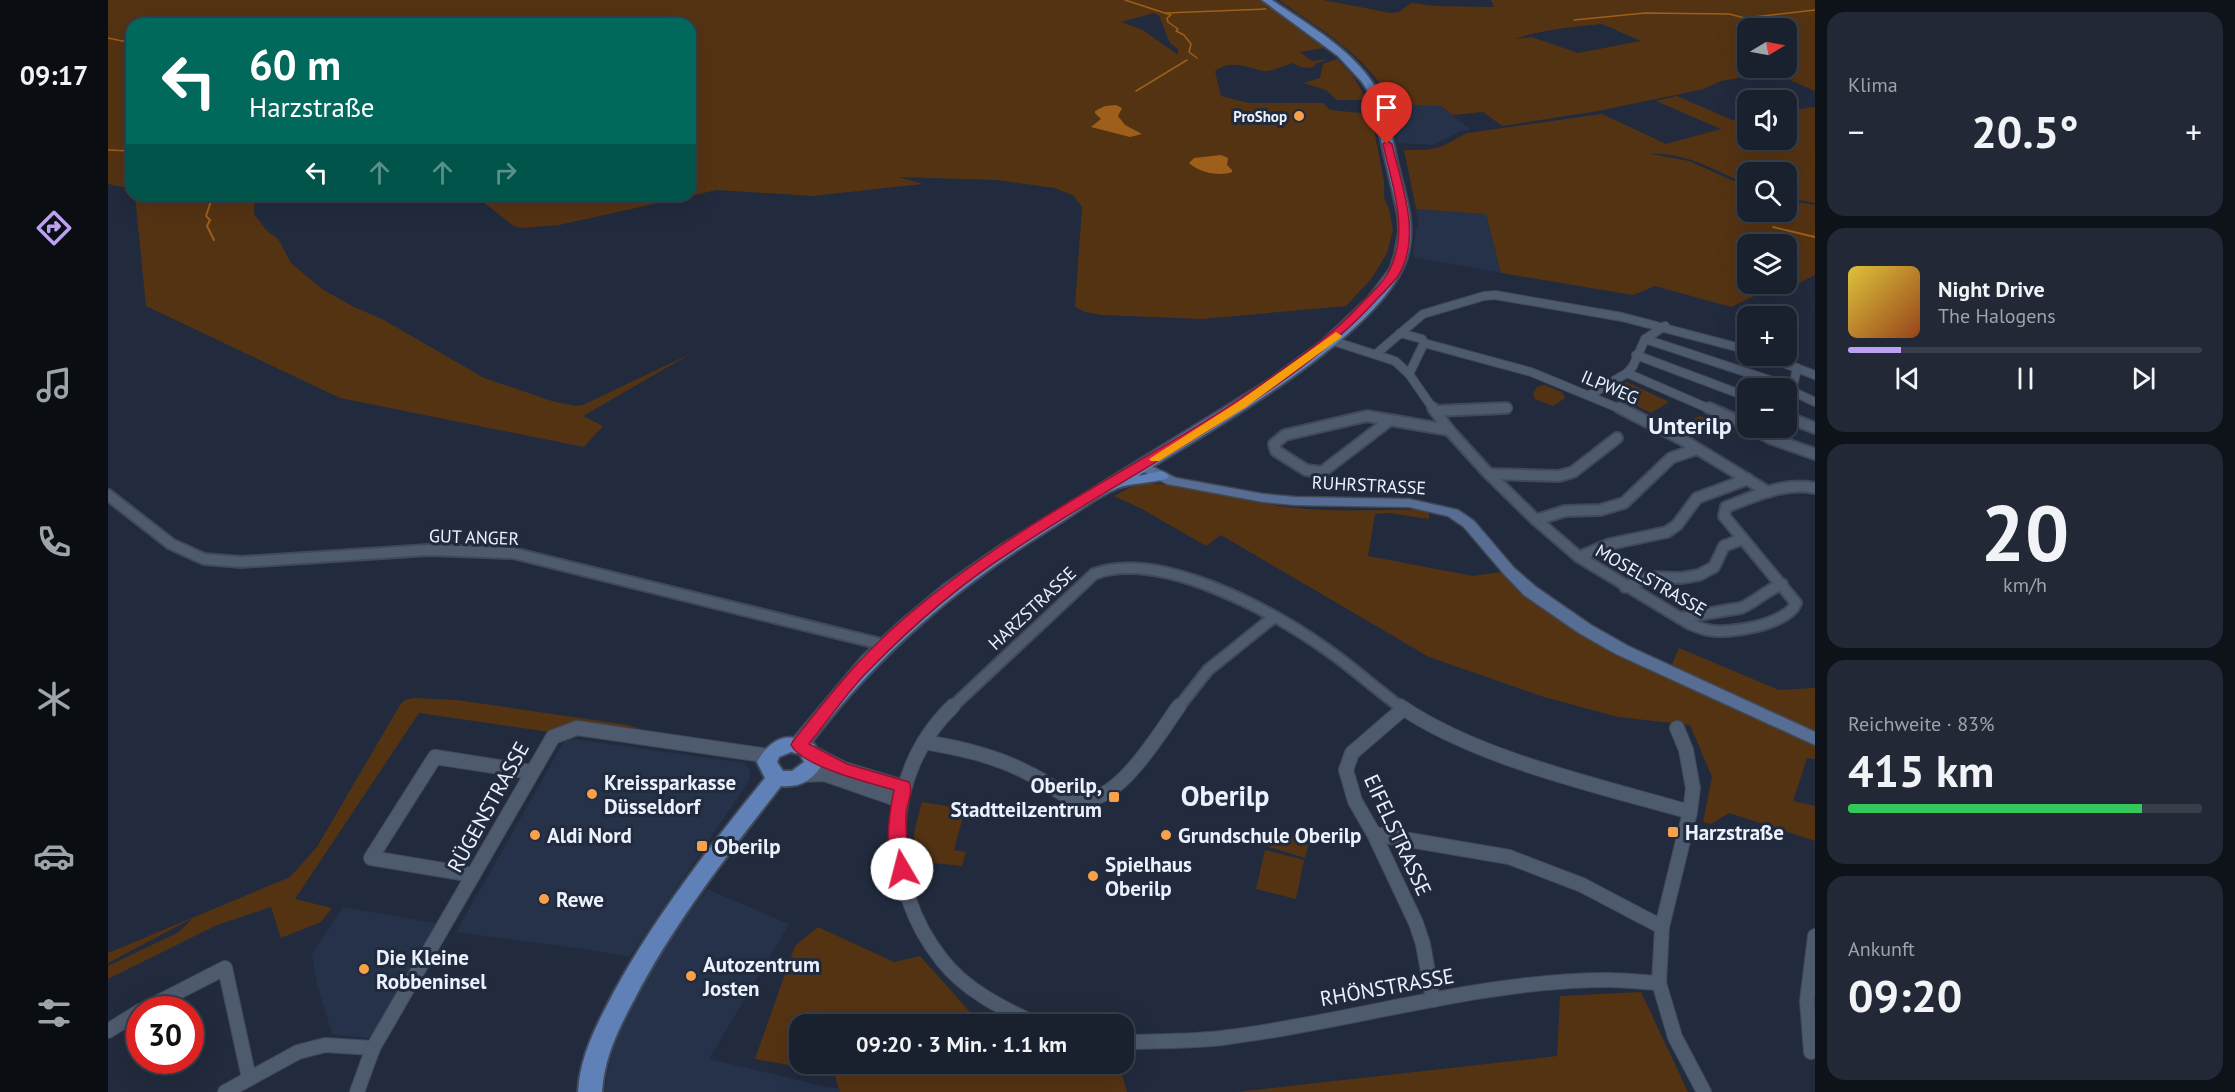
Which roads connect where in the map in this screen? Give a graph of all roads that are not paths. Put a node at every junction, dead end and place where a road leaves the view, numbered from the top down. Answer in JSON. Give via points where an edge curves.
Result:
{"nodes":[{"id":1,"x":1266,"y":0,"type":"edge"},
{"id":2,"x":1665,"y":326,"type":"junction"},
{"id":3,"x":1400,"y":333,"type":"junction"},
{"id":4,"x":1645,"y":339,"type":"junction"},
{"id":5,"x":1330,"y":340,"type":"junction"},
{"id":6,"x":1424,"y":343,"type":"junction"},
{"id":7,"x":1737,"y":347,"type":"edge"},
{"id":8,"x":1376,"y":354,"type":"junction"},
{"id":9,"x":1636,"y":356,"type":"junction"},
{"id":10,"x":1792,"y":366,"type":"edge"},
{"id":11,"x":1797,"y":368,"type":"junction"},
{"id":12,"x":1627,"y":373,"type":"junction"},
{"id":13,"x":1409,"y":374,"type":"junction"},
{"id":14,"x":1815,"y":375,"type":"edge"},
{"id":15,"x":1759,"y":378,"type":"edge"},
{"id":16,"x":1796,"y":378,"type":"edge"},
{"id":17,"x":1797,"y":392,"type":"edge"},
{"id":18,"x":1737,"y":393,"type":"edge"},
{"id":19,"x":1590,"y":396,"type":"junction"},
{"id":20,"x":1815,"y":402,"type":"edge"},
{"id":21,"x":1508,"y":408,"type":"dead end"},
{"id":22,"x":1436,"y":411,"type":"junction"},
{"id":23,"x":1391,"y":419,"type":"junction"},
{"id":24,"x":1737,"y":420,"type":"edge"},
{"id":25,"x":1797,"y":420,"type":"edge"},
{"id":26,"x":1815,"y":428,"type":"edge"},
{"id":27,"x":1449,"y":430,"type":"junction"},
{"id":28,"x":1617,"y":438,"type":"dead end"},
{"id":29,"x":1770,"y":438,"type":"edge"},
{"id":30,"x":1696,"y":449,"type":"junction"},
{"id":31,"x":1815,"y":454,"type":"edge"},
{"id":32,"x":1143,"y":466,"type":"junction"},
{"id":33,"x":1489,"y":474,"type":"junction"},
{"id":34,"x":1161,"y":476,"type":"junction"},
{"id":35,"x":1748,"y":479,"type":"junction"},
{"id":36,"x":1113,"y":484,"type":"junction"},
{"id":37,"x":1815,"y":488,"type":"edge"},
{"id":38,"x":1768,"y":492,"type":"junction"},
{"id":39,"x":108,"y":495,"type":"edge"},
{"id":40,"x":1536,"y":520,"type":"junction"},
{"id":41,"x":1743,"y":539,"type":"junction"},
{"id":42,"x":1579,"y":556,"type":"junction"},
{"id":43,"x":1782,"y":584,"type":"junction"},
{"id":44,"x":1626,"y":587,"type":"junction"},
{"id":45,"x":1274,"y":617,"type":"junction"},
{"id":46,"x":1680,"y":618,"type":"junction"},
{"id":47,"x":885,"y":645,"type":"junction"},
{"id":48,"x":1403,"y":709,"type":"junction"},
{"id":49,"x":1677,"y":729,"type":"dead end"},
{"id":50,"x":1815,"y":739,"type":"edge"},
{"id":51,"x":924,"y":742,"type":"junction"},
{"id":52,"x":805,"y":749,"type":"junction"},
{"id":53,"x":773,"y":766,"type":"junction"},
{"id":54,"x":531,"y":772,"type":"junction"},
{"id":55,"x":805,"y":775,"type":"junction"},
{"id":56,"x":901,"y":793,"type":"junction"},
{"id":57,"x":1690,"y":812,"type":"junction"},
{"id":58,"x":1374,"y":834,"type":"junction"},
{"id":59,"x":473,"y":875,"type":"junction"},
{"id":60,"x":1662,"y":927,"type":"junction"},
{"id":61,"x":1815,"y":936,"type":"edge"},
{"id":62,"x":1659,"y":983,"type":"junction"},
{"id":63,"x":169,"y":996,"type":"edge"},
{"id":64,"x":1433,"y":1000,"type":"junction"},
{"id":65,"x":1017,"y":1014,"type":"edge"},
{"id":66,"x":126,"y":1020,"type":"edge"},
{"id":67,"x":108,"y":1031,"type":"edge"},
{"id":68,"x":1134,"y":1042,"type":"edge"},
{"id":69,"x":373,"y":1048,"type":"junction"},
{"id":70,"x":1811,"y":1052,"type":"dead end"},
{"id":71,"x":249,"y":1078,"type":"junction"},
{"id":72,"x":225,"y":1092,"type":"edge"},
{"id":73,"x":357,"y":1092,"type":"edge"},
{"id":74,"x":590,"y":1092,"type":"edge"},
{"id":75,"x":1704,"y":1092,"type":"edge"}],
"edges":[{"from":1,"to":5,"type":"main road","via":[[1336,50],[1367,80],[1381,112],[1404,215],[1406,234],[1393,274]]},
{"from":2,"to":3,"type":"street","via":[[1495,295],[1424,314]]},
{"from":2,"to":4,"type":"street"},
{"from":2,"to":7,"type":"street"},
{"from":3,"to":6,"type":"street"},
{"from":3,"to":8,"type":"street"},
{"from":4,"to":9,"type":"street"},
{"from":4,"to":15,"type":"street"},
{"from":5,"to":8,"type":"street","name":"MOSELSTRASSE"},
{"from":5,"to":32,"type":"main road","via":[[1242,404]]},
{"from":6,"to":13,"type":"street"},
{"from":6,"to":19,"type":"street","name":"ILPWEG","via":[[1533,373]]},
{"from":8,"to":13,"type":"street","name":"MOSELSTRASSE","via":[[1395,361]]},
{"from":9,"to":12,"type":"street"},
{"from":9,"to":18,"type":"street"},
{"from":10,"to":11,"type":"street"},
{"from":11,"to":14,"type":"street"},
{"from":11,"to":16,"type":"street"},
{"from":12,"to":19,"type":"street"},
{"from":12,"to":24,"type":"street"},
{"from":13,"to":22,"type":"street","name":"MOSELSTRASSE"},
{"from":17,"to":20,"type":"street"},
{"from":19,"to":30,"type":"street","name":"ILPWEG","via":[[1655,425]]},
{"from":21,"to":22,"type":"street"},
{"from":22,"to":27,"type":"street","name":"MOSELSTRASSE"},
{"from":23,"to":23,"type":"street","via":[[1322,472],[1306,470],[1275,451],[1274,444],[1285,435],[1367,416]]},
{"from":23,"to":27,"type":"street"},
{"from":25,"to":26,"type":"street"},
{"from":27,"to":33,"type":"street","name":"MOSELSTRASSE"},
{"from":28,"to":33,"type":"street","via":[[1573,472],[1559,476]]},
{"from":29,"to":31,"type":"street"},
{"from":30,"to":35,"type":"street","name":"ILPWEG"},
{"from":30,"to":40,"type":"street","via":[[1671,458],[1624,503],[1600,510],[1565,511]]},
{"from":32,"to":34,"type":"main road","name":"RUHRSTRASSE"},
{"from":32,"to":36,"type":"main road"},
{"from":33,"to":40,"type":"street","name":"MOSELSTRASSE"},
{"from":34,"to":36,"type":"main road"},
{"from":34,"to":50,"type":"main road","name":"RUHRSTRASSE","via":[[1263,498],[1409,503],[1453,513],[1469,524],[1530,591],[1585,629]]},
{"from":35,"to":38,"type":"street","name":"ILPWEG"},
{"from":35,"to":42,"type":"street","via":[[1697,498],[1668,532],[1615,543]]},
{"from":36,"to":47,"type":"main road","via":[[1006,548],[948,590]]},
{"from":37,"to":38,"type":"street","name":"MOSELSTRASSE","via":[[1787,485]]},
{"from":38,"to":41,"type":"street","name":"MOSELSTRASSE","via":[[1726,507],[1724,516]]},
{"from":39,"to":47,"type":"street","name":"GUT ANGER","via":[[196,558],[250,560],[465,550],[513,553]]},
{"from":40,"to":42,"type":"street","name":"MOSELSTRASSE"},
{"from":41,"to":43,"type":"street","name":"MOSELSTRASSE"},
{"from":41,"to":44,"type":"street","via":[[1724,546],[1713,567],[1699,575],[1650,577]]},
{"from":42,"to":44,"type":"street","name":"MOSELSTRASSE"},
{"from":43,"to":46,"type":"street","via":[[1741,608]]},
{"from":43,"to":46,"type":"street","name":"MOSELSTRASSE","via":[[1796,603],[1793,611],[1780,619],[1754,627],[1710,631]]},
{"from":44,"to":46,"type":"street","name":"MOSELSTRASSE"},
{"from":45,"to":48,"type":"street","name":"HARZSTRASSE","via":[[1330,652]]},
{"from":45,"to":51,"type":"street","name":"HARZSTRASSE","via":[[1213,586],[1168,573],[1137,566],[1105,569],[1094,574],[945,714]]},
{"from":45,"to":51,"type":"street","via":[[1200,678],[1148,751],[1109,793],[1091,802],[1063,794],[1004,762]]},
{"from":47,"to":52,"type":"main road","via":[[838,695]]},
{"from":48,"to":57,"type":"street","name":"HARZSTRASSE","via":[[1478,745]]},
{"from":48,"to":58,"type":"street","name":"EIFELSTRASSE","via":[[1352,753],[1346,770],[1355,801]]},
{"from":49,"to":57,"type":"street","via":[[1690,766]]},
{"from":51,"to":56,"type":"street","name":"HARZSTRASSE","via":[[910,764]]},
{"from":52,"to":53,"type":"main road","via":[[783,746]]},
{"from":52,"to":55,"type":"main road","via":[[814,762]]},
{"from":52,"to":56,"type":"street"},
{"from":53,"to":54,"type":"street","name":"RÜGENSTRASSE","via":[[577,728],[553,737]]},
{"from":53,"to":55,"type":"main road","via":[[793,779]]},
{"from":53,"to":74,"type":"main road","via":[[643,959],[603,1037]]},
{"from":54,"to":59,"type":"street","name":"RÜGENSTRASSE"},
{"from":54,"to":59,"type":"street","via":[[435,757],[371,858]]},
{"from":55,"to":56,"type":"street","via":[[824,774]]},
{"from":56,"to":65,"type":"street","via":[[899,855],[913,910],[925,935],[960,979]]},
{"from":57,"to":60,"type":"street"},
{"from":58,"to":60,"type":"street","via":[[1509,857],[1582,885]]},
{"from":58,"to":64,"type":"street","name":"EIFELSTRASSE","via":[[1416,923]]},
{"from":59,"to":69,"type":"street","name":"RÜGENSTRASSE"},
{"from":60,"to":62,"type":"street"},
{"from":61,"to":70,"type":"street","via":[[1807,1001]]},
{"from":62,"to":64,"type":"street","name":"RHÖNSTRASSE","via":[[1551,983]]},
{"from":62,"to":75,"type":"street","via":[[1675,1037]]},
{"from":63,"to":71,"type":"street","via":[[225,968]]},
{"from":64,"to":68,"type":"street","name":"RHÖNSTRASSE","via":[[1230,1037]]},
{"from":66,"to":67,"type":"street"},
{"from":69,"to":71,"type":"street","via":[[325,1045],[298,1052]]},
{"from":69,"to":73,"type":"street","name":"RÜGENSTRASSE"},
{"from":71,"to":72,"type":"street"}]}
